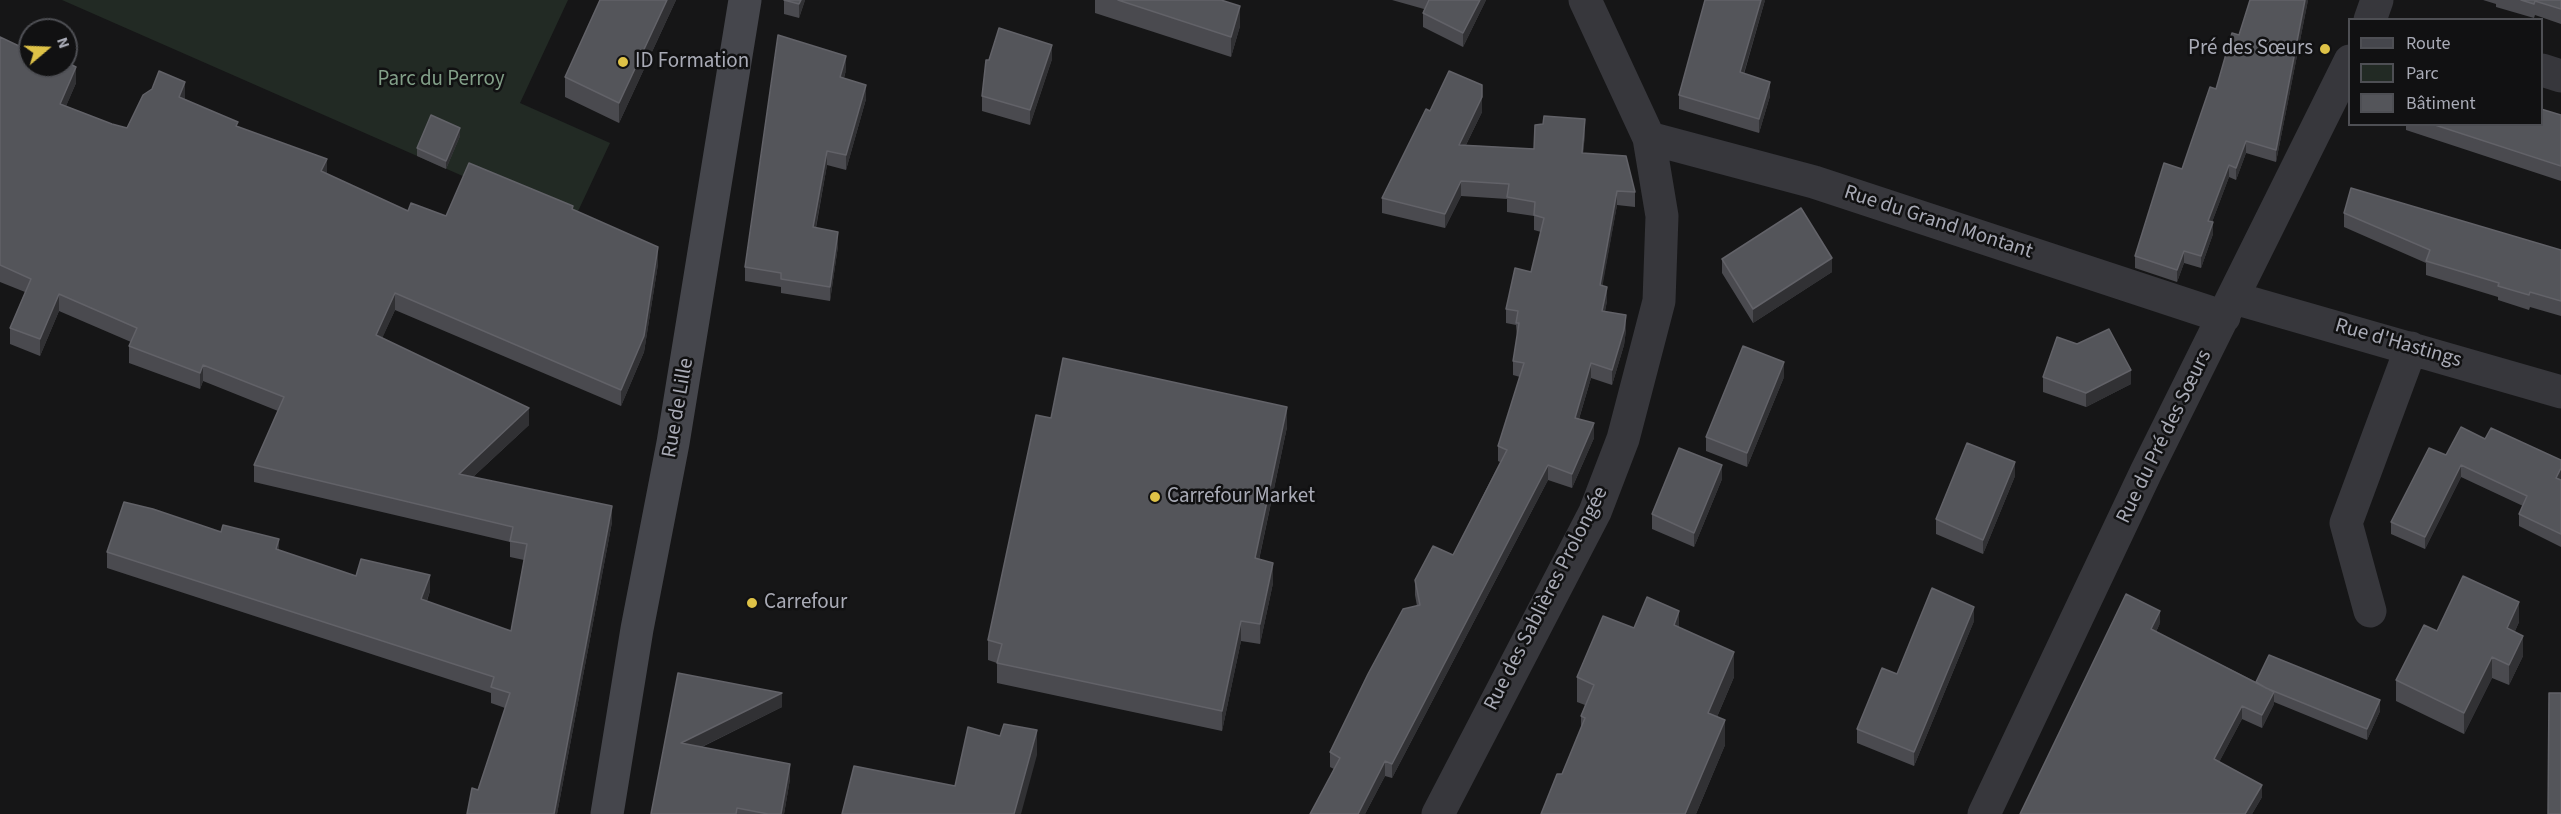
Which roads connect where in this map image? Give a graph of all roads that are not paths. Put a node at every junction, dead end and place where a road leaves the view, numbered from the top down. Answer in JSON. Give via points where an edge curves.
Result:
{"nodes":[{"id":1,"x":745,"y":0,"type":"edge"},
{"id":2,"x":1584,"y":0,"type":"edge"},
{"id":3,"x":2377,"y":0,"type":"edge"},
{"id":4,"x":2370,"y":18,"type":"edge"},
{"id":5,"x":2348,"y":63,"type":"edge"},
{"id":6,"x":2543,"y":71,"type":"edge"},
{"id":7,"x":2561,"y":76,"type":"edge"},
{"id":8,"x":1649,"y":138,"type":"junction"},
{"id":9,"x":2229,"y":307,"type":"junction"},
{"id":10,"x":2411,"y":348,"type":"junction"},
{"id":11,"x":2561,"y":392,"type":"edge"},
{"id":12,"x":2370,"y":611,"type":"dead end"},
{"id":13,"x":607,"y":814,"type":"edge"},
{"id":14,"x":1438,"y":814,"type":"edge"},
{"id":15,"x":1984,"y":814,"type":"edge"}],
"edges":[{"from":1,"to":13,"type":"main road","name":"Rue de Lille","via":[[673,444]]},
{"from":2,"to":8,"type":"street","name":"Rue des Sablières Prolongée"},
{"from":3,"to":4,"type":"street"},
{"from":5,"to":9,"type":"street","name":"Rue du Pré des Sœurs"},
{"from":6,"to":7,"type":"street"},
{"from":8,"to":9,"type":"street","name":"Rue du Grand Montant","via":[[1814,182]]},
{"from":8,"to":14,"type":"street","name":"Rue des Sablières Prolongée","via":[[1662,216],[1659,301],[1623,439],[1595,512]]},
{"from":9,"to":10,"type":"street","name":"Rue d'Hastings"},
{"from":9,"to":15,"type":"street","name":"Rue du Pré des Sœurs"},
{"from":10,"to":11,"type":"street","name":"Rue d'Hastings"},
{"from":10,"to":12,"type":"street","via":[[2346,523]]}]}
